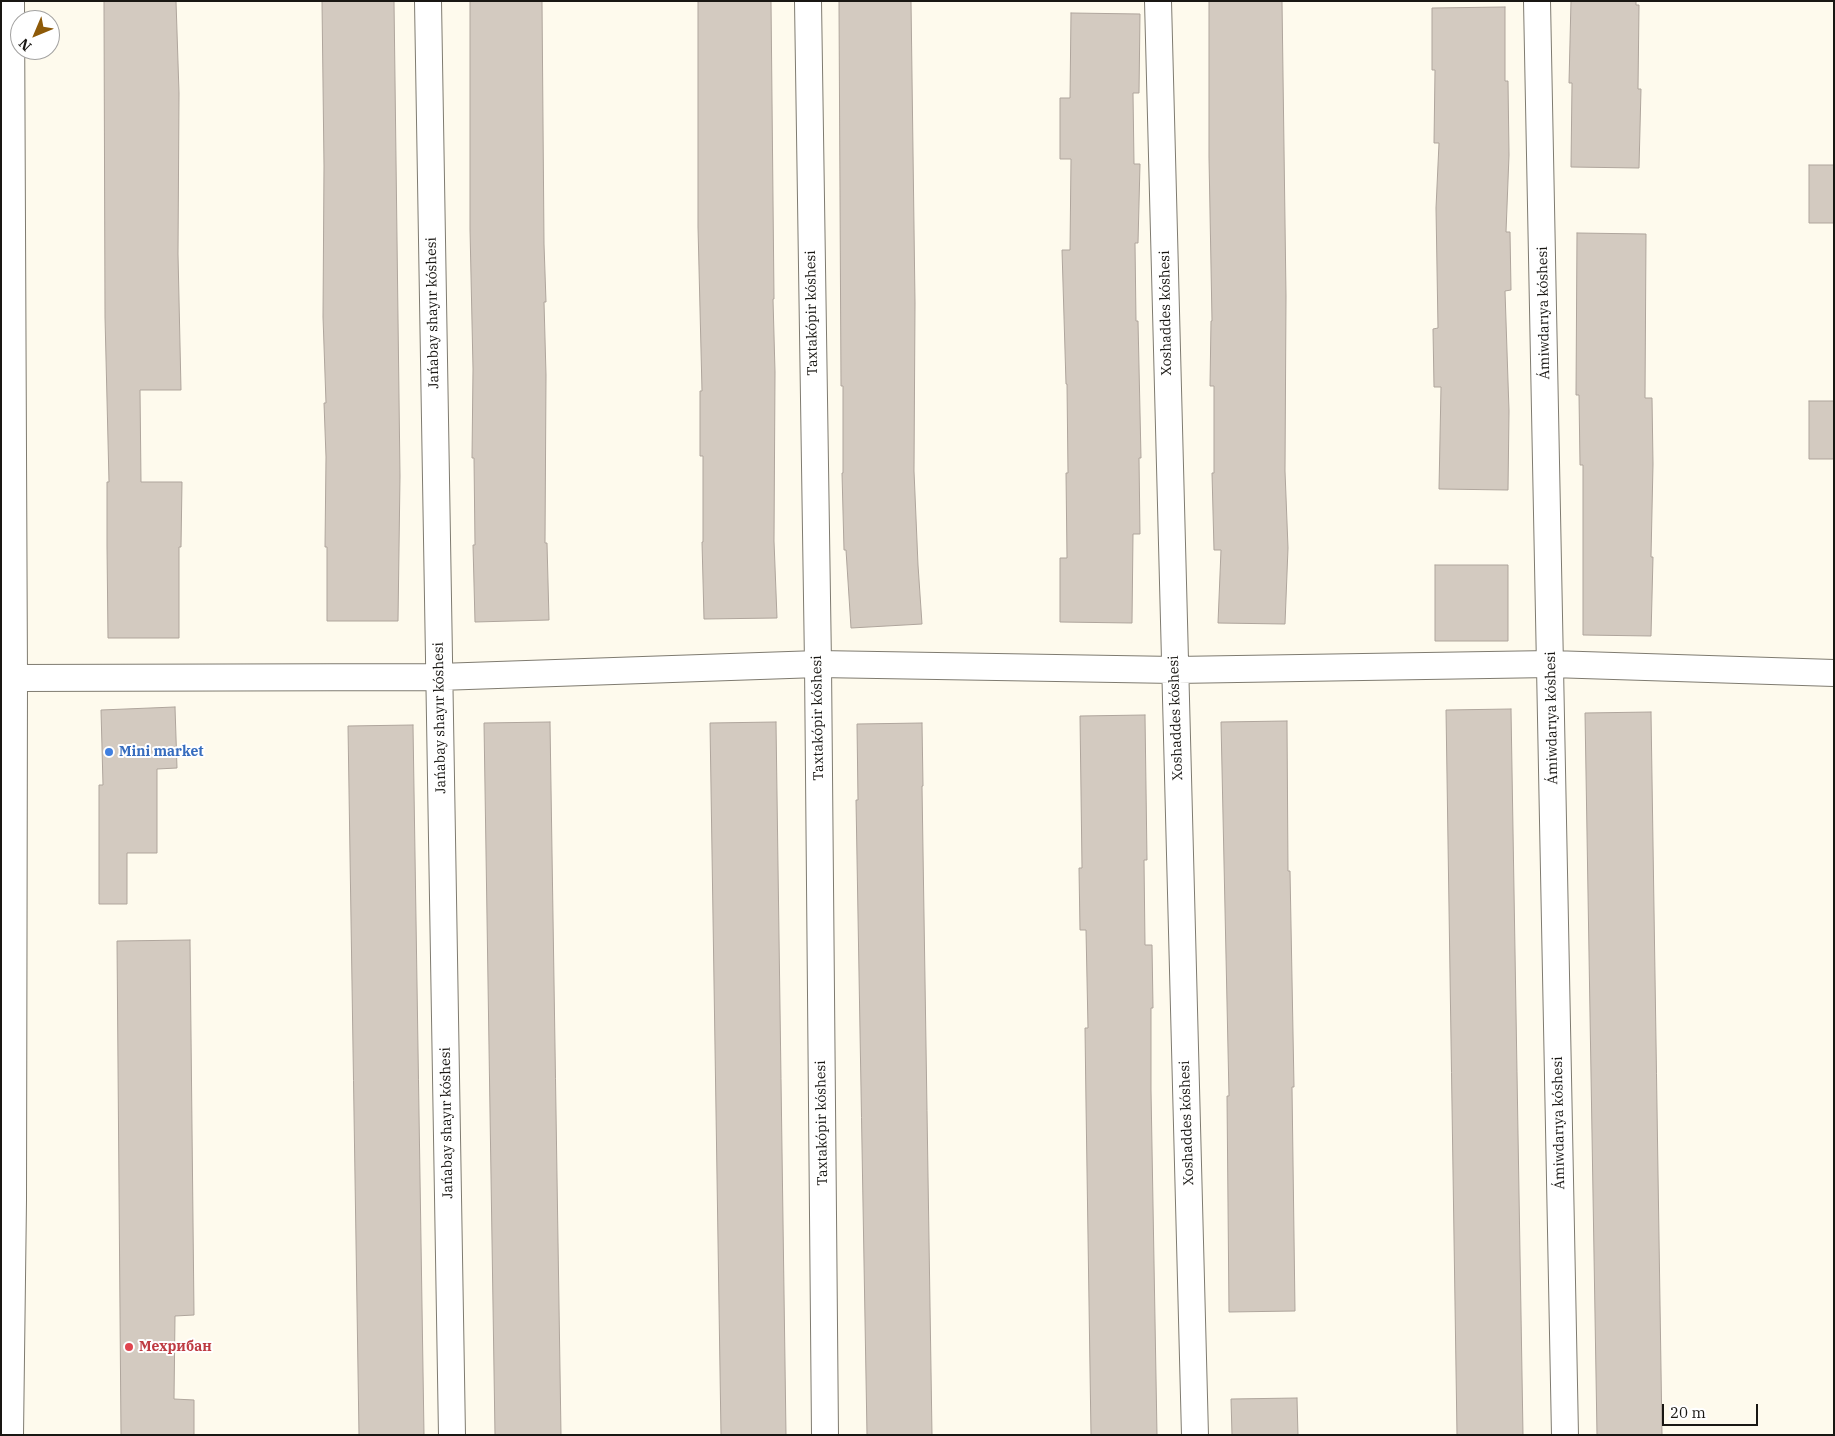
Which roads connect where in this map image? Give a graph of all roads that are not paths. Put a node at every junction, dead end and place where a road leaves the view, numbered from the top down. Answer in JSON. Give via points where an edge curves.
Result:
{"nodes":[{"id":1,"x":11,"y":1,"type":"edge"},
{"id":2,"x":428,"y":1,"type":"edge"},
{"id":3,"x":808,"y":1,"type":"edge"},
{"id":4,"x":1158,"y":1,"type":"edge"},
{"id":5,"x":1537,"y":1,"type":"edge"},
{"id":6,"x":818,"y":664,"type":"junction"},
{"id":7,"x":1550,"y":664,"type":"junction"},
{"id":8,"x":1175,"y":670,"type":"junction"},
{"id":9,"x":1834,"y":673,"type":"edge"},
{"id":10,"x":439,"y":676,"type":"junction"},
{"id":11,"x":14,"y":678,"type":"junction"},
{"id":12,"x":10,"y":1435,"type":"edge"},
{"id":13,"x":452,"y":1435,"type":"edge"},
{"id":14,"x":825,"y":1435,"type":"edge"},
{"id":15,"x":1195,"y":1435,"type":"edge"},
{"id":16,"x":1565,"y":1435,"type":"edge"}],
"edges":[{"from":1,"to":11,"type":"street"},
{"from":2,"to":10,"type":"street","name":"Jańabay shayır kóshesi"},
{"from":3,"to":6,"type":"street","name":"Taxtakópir kóshesi"},
{"from":4,"to":8,"type":"street","name":"Xoshaddes kóshesi"},
{"from":5,"to":7,"type":"street","name":"Ámiwdarıya kóshesi"},
{"from":6,"to":8,"type":"street"},
{"from":6,"to":10,"type":"street"},
{"from":6,"to":14,"type":"street","name":"Taxtakópir kóshesi"},
{"from":7,"to":8,"type":"street"},
{"from":7,"to":9,"type":"street"},
{"from":7,"to":16,"type":"street","name":"Ámiwdarıya kóshesi"},
{"from":8,"to":15,"type":"street","name":"Xoshaddes kóshesi"},
{"from":10,"to":11,"type":"street"},
{"from":10,"to":13,"type":"street","name":"Jańabay shayır kóshesi"},
{"from":11,"to":12,"type":"street"}]}
